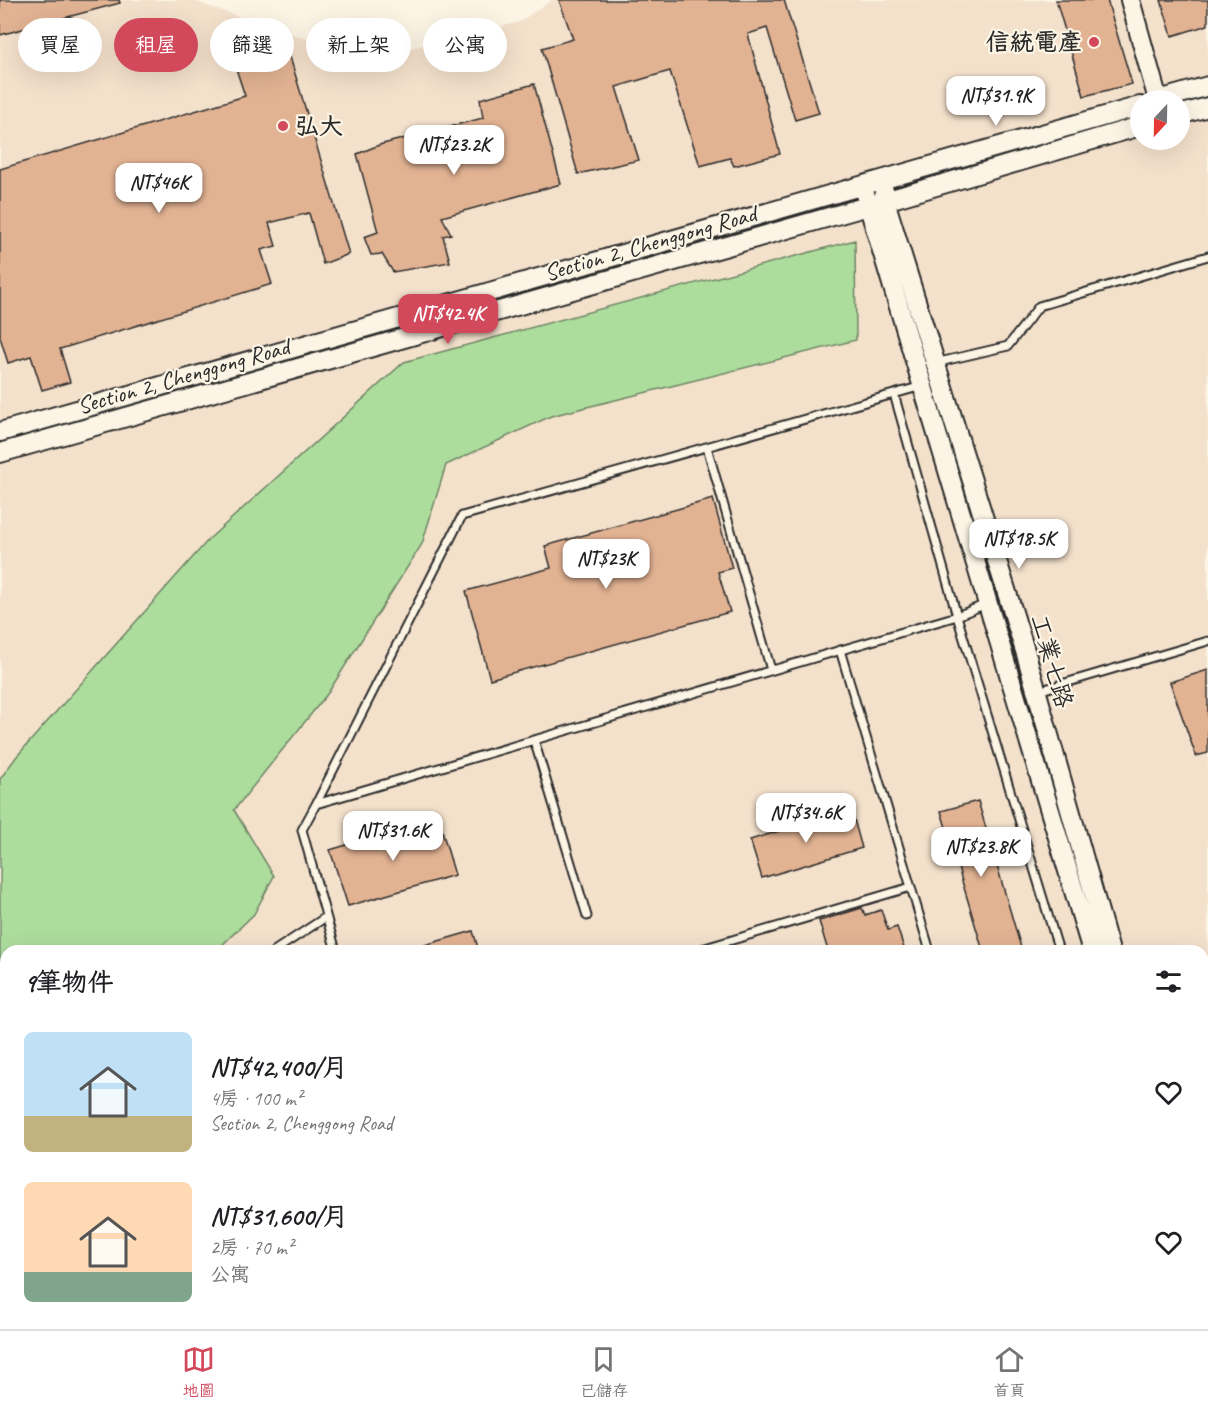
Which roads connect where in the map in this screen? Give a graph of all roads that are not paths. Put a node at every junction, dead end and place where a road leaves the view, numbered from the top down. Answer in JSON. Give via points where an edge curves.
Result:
{"nodes":[{"id":1,"x":1130,"y":0,"type":"edge"},
{"id":2,"x":1208,"y":86,"type":"edge"},
{"id":3,"x":1155,"y":90,"type":"edge"},
{"id":4,"x":1190,"y":91,"type":"edge"},
{"id":5,"x":1208,"y":107,"type":"edge"},
{"id":6,"x":1130,"y":109,"type":"edge"},
{"id":7,"x":1190,"y":112,"type":"edge"},
{"id":8,"x":1130,"y":129,"type":"edge"},
{"id":9,"x":882,"y":178,"type":"junction"},
{"id":10,"x":862,"y":184,"type":"junction"},
{"id":11,"x":877,"y":204,"type":"junction"},
{"id":12,"x":1208,"y":256,"type":"edge"},
{"id":13,"x":936,"y":363,"type":"junction"},
{"id":14,"x":922,"y":386,"type":"junction"},
{"id":15,"x":894,"y":394,"type":"junction"},
{"id":16,"x":0,"y":432,"type":"edge"},
{"id":17,"x":708,"y":447,"type":"junction"},
{"id":18,"x":0,"y":453,"type":"edge"},
{"id":19,"x":988,"y":604,"type":"junction"},
{"id":20,"x":957,"y":616,"type":"junction"},
{"id":21,"x":1208,"y":641,"type":"edge"},
{"id":22,"x":840,"y":650,"type":"junction"},
{"id":23,"x":771,"y":670,"type":"junction"},
{"id":24,"x":1036,"y":691,"type":"junction"},
{"id":25,"x":534,"y":740,"type":"junction"},
{"id":26,"x":316,"y":804,"type":"junction"},
{"id":27,"x":911,"y":887,"type":"junction"},
{"id":28,"x":587,"y":916,"type":"dead end"},
{"id":29,"x":326,"y":917,"type":"junction"},
{"id":30,"x":726,"y":942,"type":"junction"},
{"id":31,"x":282,"y":945,"type":"edge"},
{"id":32,"x":334,"y":945,"type":"edge"},
{"id":33,"x":716,"y":945,"type":"edge"},
{"id":34,"x":727,"y":945,"type":"edge"},
{"id":35,"x":928,"y":945,"type":"edge"},
{"id":36,"x":1057,"y":945,"type":"edge"},
{"id":37,"x":1090,"y":945,"type":"edge"},
{"id":38,"x":1108,"y":945,"type":"edge"}],
"edges":[{"from":1,"to":3,"type":"street"},
{"from":2,"to":4,"type":"street"},
{"from":5,"to":7,"type":"street"},
{"from":6,"to":9,"type":"street","name":"Section 2, Chenggong Road"},
{"from":8,"to":11,"type":"street","name":"Section 2, Chenggong Road"},
{"from":9,"to":10,"type":"street","name":"Section 2, Chenggong Road"},
{"from":9,"to":11,"type":"street","name":"工業七路"},
{"from":10,"to":11,"type":"street","name":"工業七路"},
{"from":10,"to":16,"type":"street","name":"Section 2, Chenggong Road"},
{"from":11,"to":13,"type":"street","name":"工業七路"},
{"from":11,"to":14,"type":"street","name":"工業七路"},
{"from":11,"to":18,"type":"street","name":"Section 2, Chenggong Road"},
{"from":12,"to":13,"type":"lane","via":[[1039,306],[1008,346]]},
{"from":13,"to":24,"type":"street","name":"工業七路"},
{"from":14,"to":15,"type":"lane"},
{"from":14,"to":19,"type":"street","name":"工業七路"},
{"from":15,"to":17,"type":"lane"},
{"from":15,"to":20,"type":"lane"},
{"from":17,"to":23,"type":"lane"},
{"from":17,"to":26,"type":"lane","via":[[462,516]]},
{"from":19,"to":20,"type":"lane"},
{"from":19,"to":37,"type":"street","name":"工業七路"},
{"from":20,"to":22,"type":"lane"},
{"from":20,"to":36,"type":"lane"},
{"from":21,"to":24,"type":"lane"},
{"from":22,"to":23,"type":"lane"},
{"from":22,"to":27,"type":"lane"},
{"from":23,"to":25,"type":"lane"},
{"from":24,"to":38,"type":"street","name":"工業七路"},
{"from":25,"to":26,"type":"lane"},
{"from":25,"to":28,"type":"lane"},
{"from":26,"to":29,"type":"lane","via":[[302,830]]},
{"from":27,"to":30,"type":"lane"},
{"from":27,"to":35,"type":"lane"},
{"from":29,"to":31,"type":"lane"},
{"from":29,"to":32,"type":"lane"},
{"from":30,"to":33,"type":"lane"},
{"from":30,"to":34,"type":"lane"}]}
